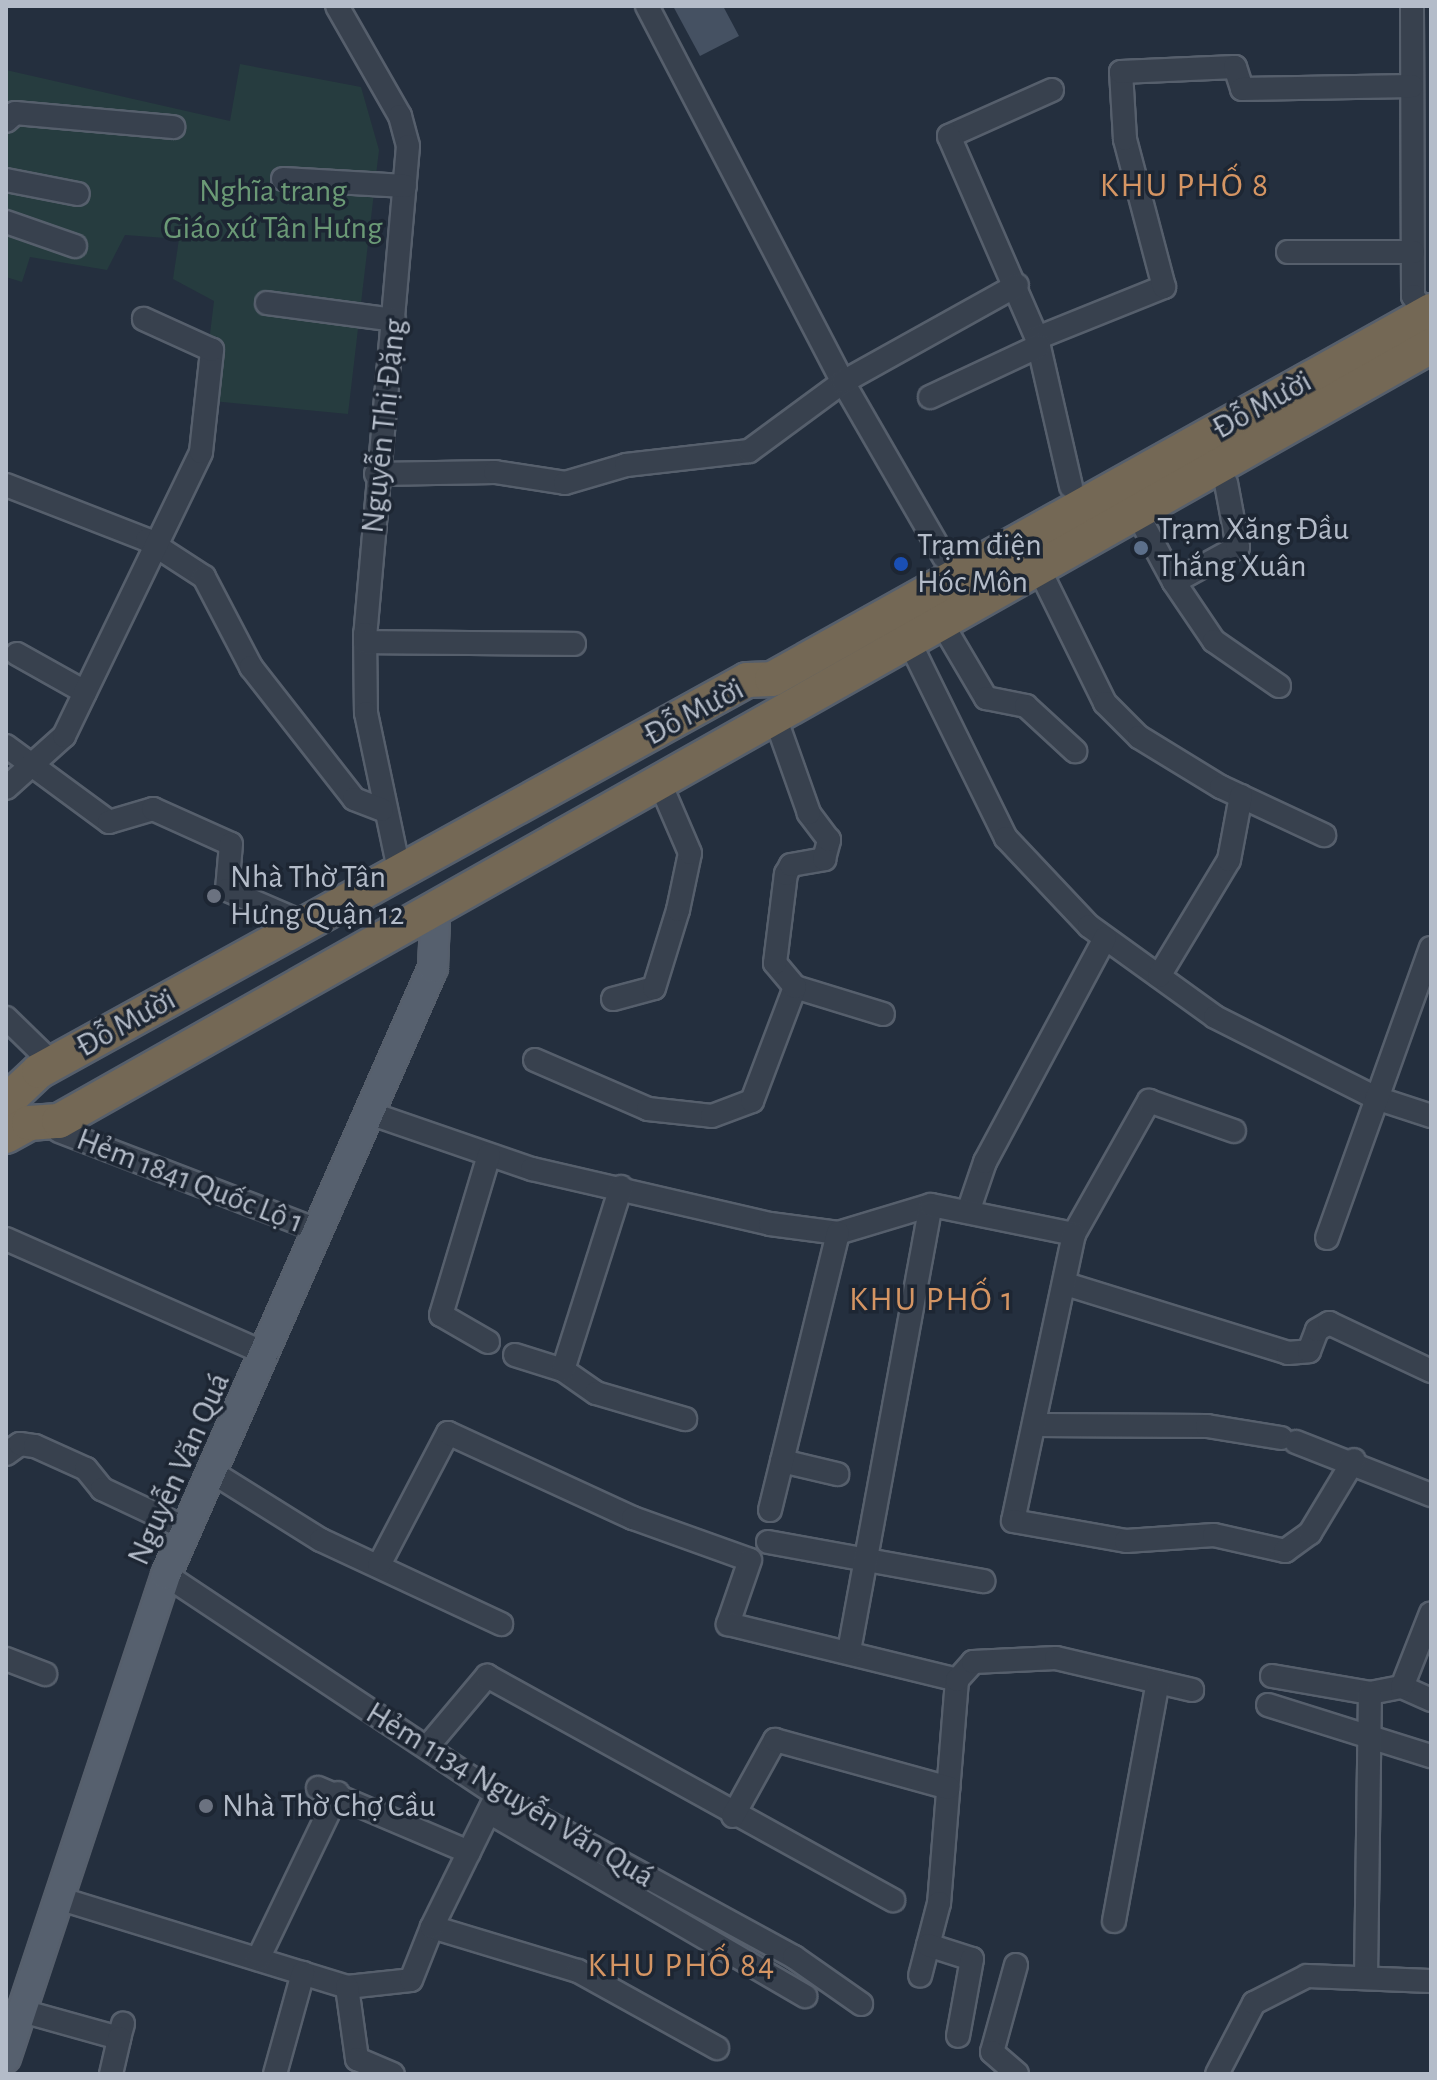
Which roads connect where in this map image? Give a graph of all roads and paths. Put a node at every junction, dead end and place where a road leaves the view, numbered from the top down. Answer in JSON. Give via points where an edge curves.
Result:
{"nodes":[{"id":1,"x":337,"y":6,"type":"edge"},
{"id":2,"x":647,"y":6,"type":"edge"},
{"id":3,"x":1412,"y":6,"type":"edge"},
{"id":4,"x":1412,"y":86,"type":"junction"},
{"id":5,"x":1052,"y":90,"type":"dead end"},
{"id":6,"x":6,"y":121,"type":"edge"},
{"id":7,"x":173,"y":127,"type":"dead end"},
{"id":8,"x":283,"y":179,"type":"dead end"},
{"id":9,"x":6,"y":180,"type":"edge"},
{"id":10,"x":405,"y":186,"type":"junction"},
{"id":11,"x":78,"y":194,"type":"dead end"},
{"id":12,"x":6,"y":222,"type":"edge"},
{"id":13,"x":75,"y":246,"type":"dead end"},
{"id":14,"x":1288,"y":252,"type":"dead end"},
{"id":15,"x":1413,"y":252,"type":"junction"},
{"id":16,"x":1017,"y":285,"type":"junction"},
{"id":17,"x":267,"y":303,"type":"dead end"},
{"id":18,"x":1426,"y":311,"type":"edge"},
{"id":19,"x":144,"y":319,"type":"dead end"},
{"id":20,"x":394,"y":320,"type":"junction"},
{"id":21,"x":1038,"y":342,"type":"junction"},
{"id":22,"x":1431,"y":369,"type":"edge"},
{"id":23,"x":843,"y":382,"type":"junction"},
{"id":24,"x":930,"y":397,"type":"dead end"},
{"id":25,"x":376,"y":474,"type":"junction"},
{"id":26,"x":1226,"y":483,"type":"junction"},
{"id":27,"x":6,"y":485,"type":"edge"},
{"id":28,"x":1071,"y":486,"type":"junction"},
{"id":29,"x":1145,"y":528,"type":"junction"},
{"id":30,"x":157,"y":546,"type":"junction"},
{"id":31,"x":944,"y":557,"type":"junction"},
{"id":32,"x":1174,"y":582,"type":"junction"},
{"id":33,"x":1046,"y":583,"type":"junction"},
{"id":34,"x":950,"y":637,"type":"junction"},
{"id":35,"x":365,"y":642,"type":"junction"},
{"id":36,"x":574,"y":644,"type":"dead end"},
{"id":37,"x":911,"y":646,"type":"junction"},
{"id":38,"x":17,"y":654,"type":"dead end"},
{"id":39,"x":1279,"y":686,"type":"dead end"},
{"id":40,"x":85,"y":692,"type":"junction"},
{"id":41,"x":780,"y":731,"type":"junction"},
{"id":42,"x":6,"y":746,"type":"edge"},
{"id":43,"x":1075,"y":751,"type":"dead end"},
{"id":44,"x":39,"y":764,"type":"junction"},
{"id":45,"x":7,"y":787,"type":"edge"},
{"id":46,"x":665,"y":795,"type":"junction"},
{"id":47,"x":1241,"y":796,"type":"junction"},
{"id":48,"x":382,"y":810,"type":"junction"},
{"id":49,"x":1324,"y":835,"type":"dead end"},
{"id":50,"x":400,"y":866,"type":"junction"},
{"id":51,"x":433,"y":916,"type":"junction"},
{"id":52,"x":301,"y":919,"type":"junction"},
{"id":53,"x":1105,"y":938,"type":"junction"},
{"id":54,"x":1431,"y":948,"type":"edge"},
{"id":55,"x":1159,"y":976,"type":"junction"},
{"id":56,"x":795,"y":987,"type":"junction"},
{"id":57,"x":613,"y":999,"type":"dead end"},
{"id":58,"x":883,"y":1014,"type":"dead end"},
{"id":59,"x":6,"y":1018,"type":"edge"},
{"id":60,"x":45,"y":1056,"type":"junction"},
{"id":61,"x":535,"y":1060,"type":"dead end"},
{"id":62,"x":6,"y":1077,"type":"edge"},
{"id":63,"x":1376,"y":1098,"type":"junction"},
{"id":64,"x":6,"y":1102,"type":"edge"},
{"id":65,"x":372,"y":1114,"type":"junction"},
{"id":66,"x":1431,"y":1116,"type":"edge"},
{"id":67,"x":59,"y":1131,"type":"junction"},
{"id":68,"x":1234,"y":1131,"type":"dead end"},
{"id":69,"x":6,"y":1136,"type":"edge"},
{"id":70,"x":489,"y":1155,"type":"junction"},
{"id":71,"x":6,"y":1160,"type":"edge"},
{"id":72,"x":621,"y":1187,"type":"junction"},
{"id":73,"x":931,"y":1205,"type":"junction"},
{"id":74,"x":968,"y":1212,"type":"junction"},
{"id":75,"x":320,"y":1231,"type":"junction"},
{"id":76,"x":838,"y":1233,"type":"junction"},
{"id":77,"x":1074,"y":1234,"type":"junction"},
{"id":78,"x":1327,"y":1238,"type":"dead end"},
{"id":79,"x":6,"y":1239,"type":"edge"},
{"id":80,"x":1069,"y":1285,"type":"junction"},
{"id":81,"x":488,"y":1342,"type":"dead end"},
{"id":82,"x":267,"y":1354,"type":"junction"},
{"id":83,"x":515,"y":1355,"type":"dead end"},
{"id":84,"x":563,"y":1370,"type":"junction"},
{"id":85,"x":1431,"y":1371,"type":"edge"},
{"id":86,"x":685,"y":1419,"type":"dead end"},
{"id":87,"x":1038,"y":1425,"type":"junction"},
{"id":88,"x":6,"y":1454,"type":"edge"},
{"id":89,"x":1354,"y":1460,"type":"junction"},
{"id":90,"x":782,"y":1461,"type":"junction"},
{"id":91,"x":212,"y":1472,"type":"junction"},
{"id":92,"x":837,"y":1474,"type":"dead end"},
{"id":93,"x":1431,"y":1495,"type":"edge"},
{"id":94,"x":770,"y":1510,"type":"dead end"},
{"id":95,"x":187,"y":1529,"type":"junction"},
{"id":96,"x":768,"y":1542,"type":"dead end"},
{"id":97,"x":862,"y":1562,"type":"junction"},
{"id":98,"x":379,"y":1565,"type":"junction"},
{"id":99,"x":166,"y":1575,"type":"junction"},
{"id":100,"x":983,"y":1581,"type":"dead end"},
{"id":101,"x":1431,"y":1613,"type":"edge"},
{"id":102,"x":501,"y":1624,"type":"dead end"},
{"id":103,"x":849,"y":1651,"type":"junction"},
{"id":104,"x":6,"y":1659,"type":"edge"},
{"id":105,"x":45,"y":1674,"type":"dead end"},
{"id":106,"x":1272,"y":1676,"type":"dead end"},
{"id":107,"x":957,"y":1680,"type":"junction"},
{"id":108,"x":1158,"y":1682,"type":"junction"},
{"id":109,"x":1402,"y":1687,"type":"junction"},
{"id":110,"x":1192,"y":1690,"type":"dead end"},
{"id":111,"x":1370,"y":1693,"type":"junction"},
{"id":112,"x":1431,"y":1700,"type":"edge"},
{"id":113,"x":1268,"y":1705,"type":"dead end"},
{"id":114,"x":1369,"y":1737,"type":"junction"},
{"id":115,"x":428,"y":1746,"type":"junction"},
{"id":116,"x":1431,"y":1756,"type":"edge"},
{"id":117,"x":949,"y":1788,"type":"junction"},
{"id":118,"x":493,"y":1803,"type":"junction"},
{"id":119,"x":733,"y":1816,"type":"junction"},
{"id":120,"x":469,"y":1852,"type":"junction"},
{"id":121,"x":58,"y":1898,"type":"junction"},
{"id":122,"x":893,"y":1900,"type":"dead end"},
{"id":123,"x":1114,"y":1921,"type":"dead end"},
{"id":124,"x":432,"y":1927,"type":"junction"},
{"id":125,"x":928,"y":1945,"type":"junction"},
{"id":126,"x":258,"y":1959,"type":"junction"},
{"id":127,"x":1016,"y":1965,"type":"dead end"},
{"id":128,"x":303,"y":1973,"type":"junction"},
{"id":129,"x":920,"y":1976,"type":"dead end"},
{"id":130,"x":1366,"y":1978,"type":"junction"},
{"id":131,"x":1431,"y":1981,"type":"edge"},
{"id":132,"x":347,"y":1987,"type":"junction"},
{"id":133,"x":805,"y":1996,"type":"dead end"},
{"id":134,"x":861,"y":2004,"type":"dead end"},
{"id":135,"x":22,"y":2011,"type":"junction"},
{"id":136,"x":958,"y":2036,"type":"dead end"},
{"id":137,"x":717,"y":2048,"type":"dead end"},
{"id":138,"x":6,"y":2058,"type":"edge"},
{"id":139,"x":111,"y":2074,"type":"edge"},
{"id":140,"x":275,"y":2074,"type":"edge"},
{"id":141,"x":393,"y":2074,"type":"edge"},
{"id":142,"x":1017,"y":2074,"type":"edge"},
{"id":143,"x":1217,"y":2074,"type":"edge"}],
"edges":[{"from":1,"to":10,"type":"street","name":"Nguyễn Thị Đặng","via":[[400,116]]},
{"from":2,"to":23,"type":"street"},
{"from":3,"to":4,"type":"street"},
{"from":4,"to":15,"type":"street"},
{"from":4,"to":21,"type":"street","via":[[1242,89],[1235,67],[1121,72],[1125,139],[1164,287]]},
{"from":5,"to":16,"type":"street","via":[[949,136]]},
{"from":6,"to":7,"type":"street","via":[[15,113]]},
{"from":8,"to":10,"type":"street"},
{"from":9,"to":11,"type":"street"},
{"from":10,"to":20,"type":"street","name":"Nguyễn Thị Đặng"},
{"from":12,"to":13,"type":"street"},
{"from":14,"to":15,"type":"street"},
{"from":15,"to":18,"type":"street"},
{"from":16,"to":21,"type":"street"},
{"from":16,"to":23,"type":"street"},
{"from":17,"to":20,"type":"street"},
{"from":18,"to":28,"type":"highway","name":"Đỗ Mười"},
{"from":18,"to":37,"type":"highway","name":"Đỗ Mười"},
{"from":18,"to":50,"type":"highway","name":"Đỗ Mười","via":[[772,679],[747,680]]},
{"from":19,"to":30,"type":"street","via":[[208,345],[213,354],[201,452]]},
{"from":20,"to":25,"type":"street","name":"Nguyễn Thị Đặng"},
{"from":21,"to":24,"type":"street"},
{"from":21,"to":28,"type":"street"},
{"from":22,"to":26,"type":"highway","name":"Đỗ Mười"},
{"from":23,"to":25,"type":"street","via":[[749,451],[626,465],[565,483],[495,472]]},
{"from":23,"to":31,"type":"street"},
{"from":25,"to":35,"type":"street","name":"Nguyễn Thị Đặng"},
{"from":26,"to":29,"type":"highway","name":"Đỗ Mười"},
{"from":26,"to":32,"type":"street","via":[[1238,547]]},
{"from":27,"to":30,"type":"street"},
{"from":28,"to":31,"type":"highway","name":"Đỗ Mười"},
{"from":29,"to":32,"type":"street"},
{"from":29,"to":33,"type":"highway","name":"Đỗ Mười"},
{"from":30,"to":40,"type":"street"},
{"from":30,"to":48,"type":"street","via":[[204,577],[251,667],[354,799]]},
{"from":31,"to":50,"type":"highway","name":"Đỗ Mười"},
{"from":32,"to":39,"type":"street","via":[[1214,641]]},
{"from":33,"to":34,"type":"highway","name":"Đỗ Mười"},
{"from":33,"to":47,"type":"street","via":[[1105,703],[1139,737]]},
{"from":34,"to":37,"type":"highway","name":"Đỗ Mười"},
{"from":34,"to":43,"type":"street","via":[[986,698],[1026,706]]},
{"from":35,"to":36,"type":"street"},
{"from":35,"to":48,"type":"street","name":"Nguyễn Thị Đặng","via":[[366,713]]},
{"from":37,"to":41,"type":"highway","name":"Đỗ Mười"},
{"from":37,"to":51,"type":"highway","name":"Đỗ Mười","via":[[792,702],[769,724]]},
{"from":37,"to":53,"type":"street","via":[[1006,838]]},
{"from":38,"to":40,"type":"street"},
{"from":40,"to":44,"type":"street","via":[[64,736]]},
{"from":41,"to":46,"type":"highway","name":"Đỗ Mười"},
{"from":41,"to":56,"type":"street","via":[[809,813],[829,840],[824,859],[791,865],[786,874],[775,963]]},
{"from":42,"to":44,"type":"street"},
{"from":44,"to":45,"type":"street"},
{"from":44,"to":52,"type":"street","via":[[109,822],[153,809],[231,844],[227,890]]},
{"from":46,"to":51,"type":"highway","name":"Đỗ Mười"},
{"from":46,"to":57,"type":"street","via":[[690,853],[678,910],[654,988]]},
{"from":47,"to":49,"type":"street"},
{"from":47,"to":55,"type":"street","via":[[1229,860]]},
{"from":48,"to":50,"type":"street","name":"Nguyễn Thị Đặng"},
{"from":50,"to":52,"type":"highway","name":"Đỗ Mười"},
{"from":51,"to":65,"type":"main road","name":"Nguyễn Văn Quá","via":[[433,968]]},
{"from":51,"to":67,"type":"highway","name":"Đỗ Mười"},
{"from":51,"to":69,"type":"highway","name":"Đỗ Mười","via":[[59,1121],[29,1123]]},
{"from":52,"to":60,"type":"highway","name":"Đỗ Mười"},
{"from":52,"to":64,"type":"highway","name":"Đỗ Mười","via":[[39,1071]]},
{"from":53,"to":55,"type":"street"},
{"from":53,"to":74,"type":"street","via":[[985,1162]]},
{"from":54,"to":63,"type":"street"},
{"from":55,"to":63,"type":"street","via":[[1215,1017]]},
{"from":56,"to":58,"type":"street"},
{"from":56,"to":61,"type":"street","via":[[752,1101],[733,1113],[648,1109]]},
{"from":59,"to":60,"type":"street"},
{"from":60,"to":62,"type":"highway","name":"Đỗ Mười"},
{"from":63,"to":66,"type":"street"},
{"from":63,"to":78,"type":"street"},
{"from":65,"to":70,"type":"street"},
{"from":65,"to":75,"type":"main road","name":"Nguyễn Văn Quá"},
{"from":67,"to":71,"type":"highway","name":"Đỗ Mười"},
{"from":67,"to":75,"type":"street","name":"Hẻm 1841 Quốc Lộ 1"},
{"from":68,"to":77,"type":"street","via":[[1149,1101]]},
{"from":70,"to":72,"type":"street"},
{"from":70,"to":81,"type":"street","via":[[441,1315]]},
{"from":72,"to":76,"type":"street","via":[[708,1212]]},
{"from":72,"to":84,"type":"street"},
{"from":73,"to":74,"type":"street"},
{"from":73,"to":76,"type":"street"},
{"from":73,"to":97,"type":"street"},
{"from":74,"to":77,"type":"street"},
{"from":75,"to":82,"type":"main road","name":"Nguyễn Văn Quá"},
{"from":76,"to":90,"type":"street"},
{"from":77,"to":80,"type":"street"},
{"from":79,"to":82,"type":"street"},
{"from":80,"to":85,"type":"street","via":[[1288,1353],[1309,1351],[1317,1330],[1329,1323]]},
{"from":80,"to":87,"type":"street"},
{"from":82,"to":91,"type":"main road","name":"Nguyễn Văn Quá"},
{"from":83,"to":84,"type":"street"},
{"from":84,"to":86,"type":"street","via":[[596,1393]]},
{"from":87,"to":89,"type":"street","via":[[1207,1426],[1289,1440]]},
{"from":87,"to":89,"type":"street","via":[[1013,1521],[1126,1541],[1214,1535],[1294,1549]]},
{"from":88,"to":95,"type":"street","via":[[29,1444],[86,1469],[102,1489]]},
{"from":89,"to":93,"type":"street"},
{"from":90,"to":92,"type":"street"},
{"from":90,"to":94,"type":"street"},
{"from":91,"to":95,"type":"main road","name":"Nguyễn Văn Quá"},
{"from":91,"to":98,"type":"street","via":[[321,1540]]},
{"from":95,"to":99,"type":"main road","name":"Nguyễn Văn Quá"},
{"from":96,"to":97,"type":"street"},
{"from":97,"to":100,"type":"street"},
{"from":97,"to":103,"type":"street"},
{"from":98,"to":102,"type":"street"},
{"from":98,"to":103,"type":"street","via":[[448,1433],[633,1518],[750,1560],[728,1624]]},
{"from":99,"to":115,"type":"street","name":"Hẻm 1134 Nguyễn Văn Quá"},
{"from":99,"to":121,"type":"main road","name":"Nguyễn Văn Quá"},
{"from":101,"to":109,"type":"street"},
{"from":103,"to":107,"type":"street"},
{"from":104,"to":105,"type":"street"},
{"from":106,"to":111,"type":"street"},
{"from":107,"to":108,"type":"street","via":[[973,1662],[1056,1658]]},
{"from":107,"to":117,"type":"street"},
{"from":108,"to":110,"type":"street"},
{"from":108,"to":123,"type":"street"},
{"from":109,"to":111,"type":"street"},
{"from":109,"to":112,"type":"street"},
{"from":111,"to":114,"type":"street"},
{"from":113,"to":114,"type":"street"},
{"from":114,"to":116,"type":"street"},
{"from":114,"to":130,"type":"street"},
{"from":115,"to":118,"type":"street","name":"Hẻm 1134 Nguyễn Văn Quá"},
{"from":115,"to":119,"type":"street","via":[[487,1676]]},
{"from":117,"to":119,"type":"street","via":[[775,1740]]},
{"from":117,"to":125,"type":"street"},
{"from":118,"to":120,"type":"street"},
{"from":118,"to":133,"type":"street"},
{"from":118,"to":134,"type":"street","name":"Hẻm 1134 Nguyễn Văn Quá","via":[[794,1957]]},
{"from":119,"to":122,"type":"street"},
{"from":120,"to":124,"type":"street"},
{"from":120,"to":126,"type":"street","via":[[379,1819],[328,1790]]},
{"from":121,"to":126,"type":"street"},
{"from":121,"to":135,"type":"main road","name":"Nguyễn Văn Quá"},
{"from":124,"to":132,"type":"street","via":[[411,1980]]},
{"from":124,"to":137,"type":"street","via":[[578,1971]]},
{"from":125,"to":129,"type":"street"},
{"from":125,"to":136,"type":"street","via":[[972,1959]]},
{"from":126,"to":128,"type":"street"},
{"from":127,"to":142,"type":"street","via":[[992,2052]]},
{"from":128,"to":132,"type":"street"},
{"from":128,"to":140,"type":"street"},
{"from":130,"to":131,"type":"street"},
{"from":130,"to":143,"type":"street","via":[[1307,1976],[1254,2003]]},
{"from":132,"to":141,"type":"street","via":[[357,2059]]},
{"from":135,"to":138,"type":"main road","name":"Nguyễn Văn Quá"},
{"from":135,"to":139,"type":"street","via":[[121,2031]]}]}
